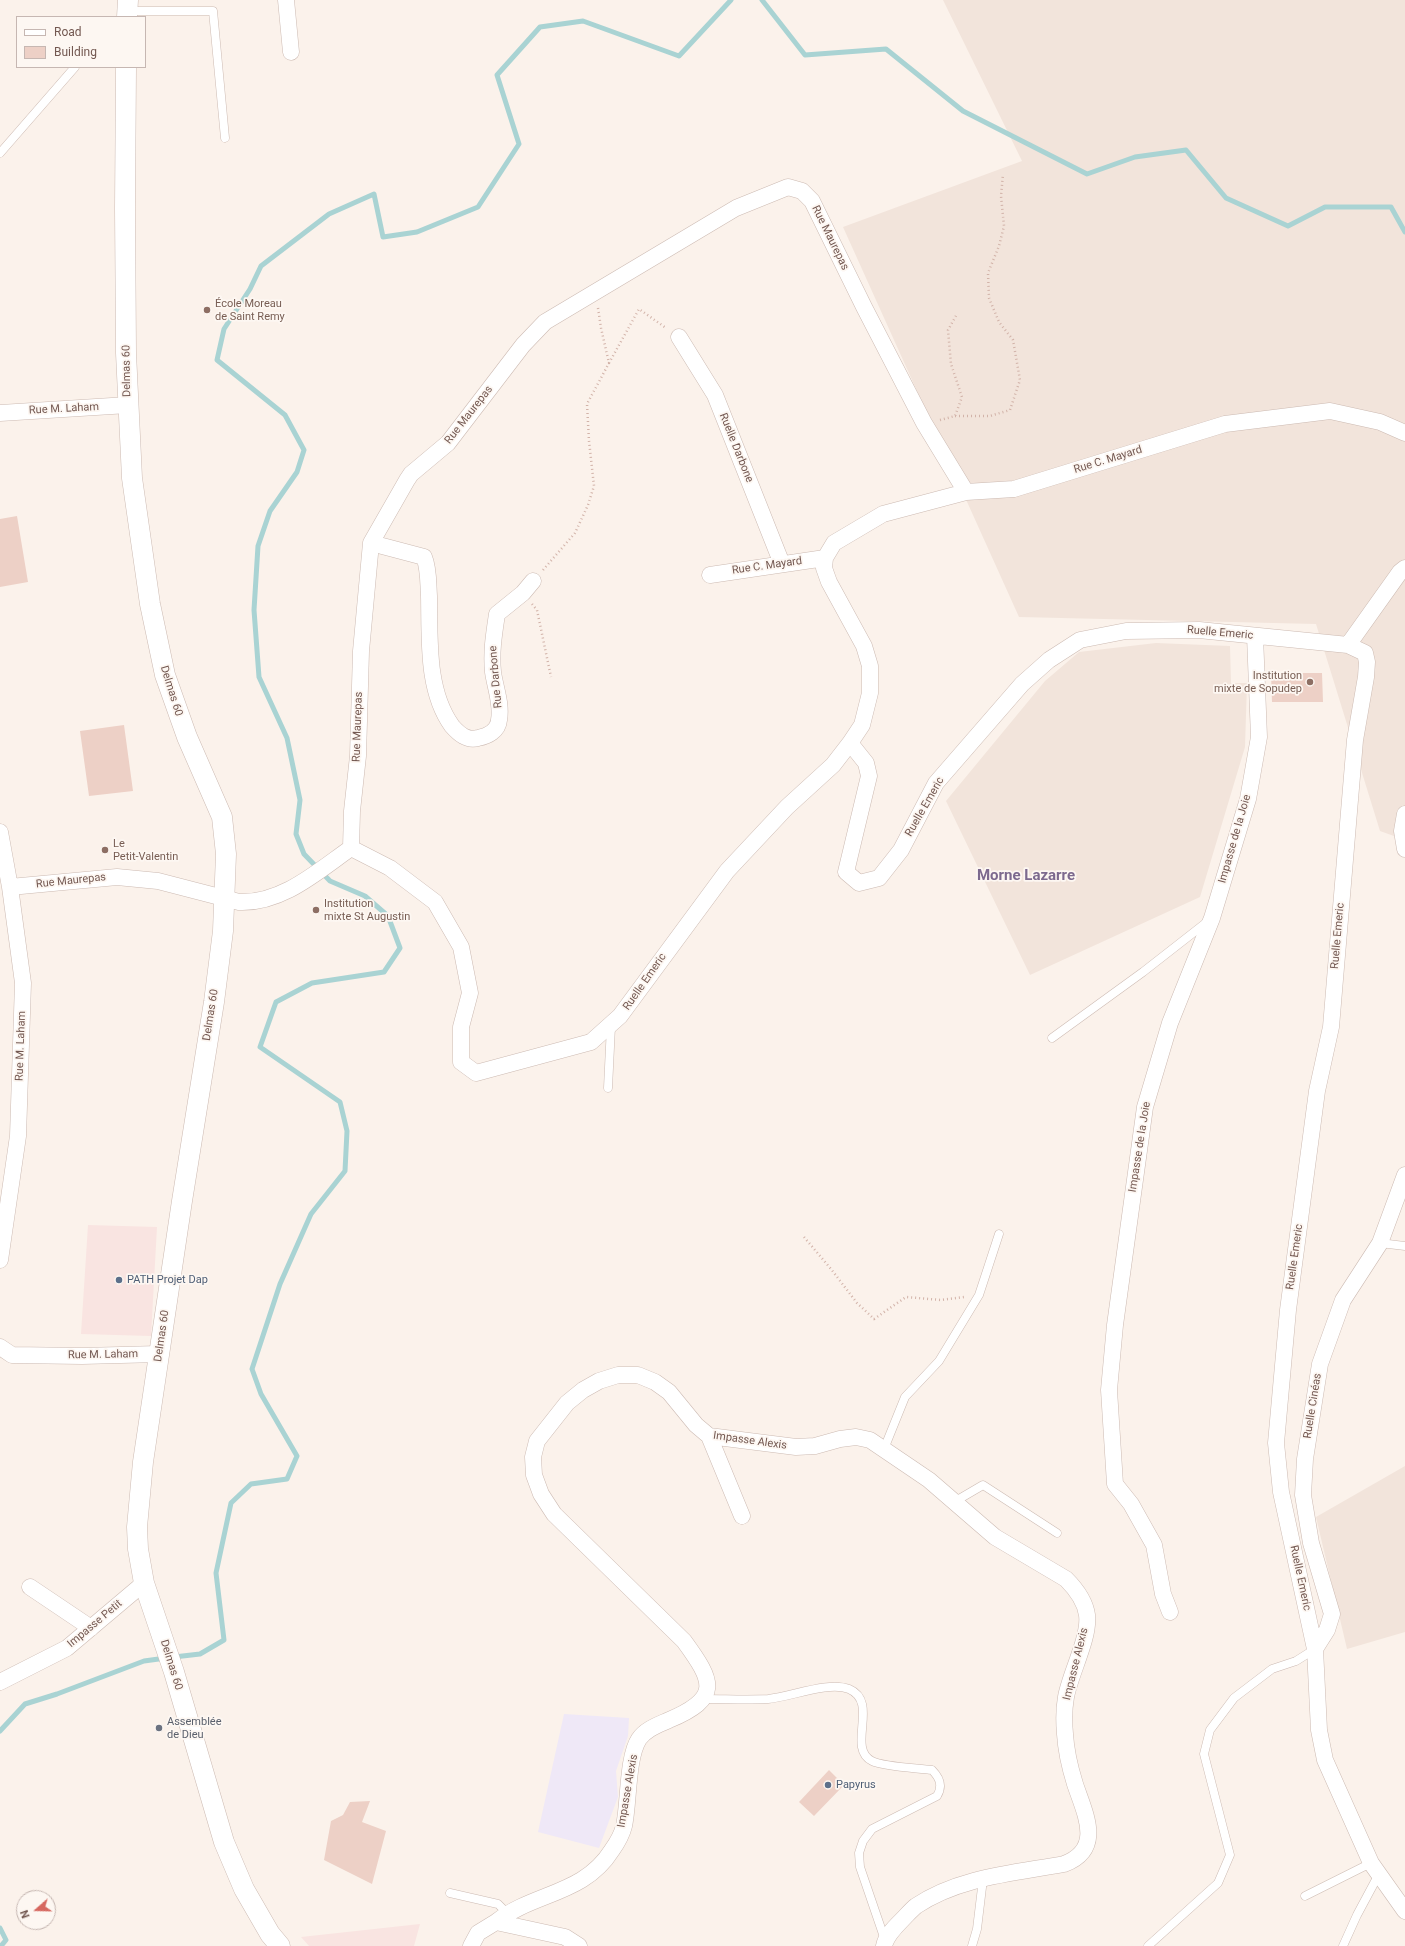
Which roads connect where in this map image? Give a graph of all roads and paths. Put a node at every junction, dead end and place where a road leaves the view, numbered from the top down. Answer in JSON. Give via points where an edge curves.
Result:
{"nodes":[{"id":1,"x":286,"y":0,"type":"edge"},
{"id":2,"x":127,"y":9,"type":"edge"},
{"id":3,"x":291,"y":52,"type":"dead end"},
{"id":4,"x":74,"y":68,"type":"edge"},
{"id":5,"x":126,"y":68,"type":"edge"},
{"id":6,"x":225,"y":138,"type":"dead end"},
{"id":7,"x":0,"y":153,"type":"edge"},
{"id":8,"x":1003,"y":174,"type":"dead end"},
{"id":9,"x":597,"y":292,"type":"junction"},
{"id":10,"x":957,"y":314,"type":"dead end"},
{"id":11,"x":679,"y":337,"type":"joint"},
{"id":12,"x":608,"y":363,"type":"junction"},
{"id":13,"x":128,"y":405,"type":"junction"},
{"id":14,"x":0,"y":413,"type":"edge"},
{"id":15,"x":955,"y":416,"type":"junction"},
{"id":16,"x":924,"y":423,"type":"junction"},
{"id":17,"x":1405,"y":433,"type":"edge"},
{"id":18,"x":966,"y":492,"type":"junction"},
{"id":19,"x":371,"y":543,"type":"junction"},
{"id":20,"x":825,"y":558,"type":"junction"},
{"id":21,"x":782,"y":564,"type":"junction"},
{"id":22,"x":1405,"y":568,"type":"edge"},
{"id":23,"x":710,"y":575,"type":"dead end"},
{"id":24,"x":528,"y":587,"type":"junction"},
{"id":25,"x":1255,"y":636,"type":"junction"},
{"id":26,"x":1348,"y":645,"type":"junction"},
{"id":27,"x":551,"y":677,"type":"dead end"},
{"id":28,"x":850,"y":743,"type":"junction"},
{"id":29,"x":1405,"y":814,"type":"edge"},
{"id":30,"x":0,"y":832,"type":"edge"},
{"id":31,"x":352,"y":848,"type":"junction"},
{"id":32,"x":1405,"y":849,"type":"edge"},
{"id":33,"x":10,"y":887,"type":"junction"},
{"id":34,"x":224,"y":898,"type":"junction"},
{"id":35,"x":1212,"y":918,"type":"junction"},
{"id":36,"x":611,"y":1026,"type":"junction"},
{"id":37,"x":1052,"y":1038,"type":"dead end"},
{"id":38,"x":608,"y":1088,"type":"dead end"},
{"id":39,"x":1405,"y":1175,"type":"edge"},
{"id":40,"x":999,"y":1234,"type":"dead end"},
{"id":41,"x":804,"y":1237,"type":"dead end"},
{"id":42,"x":1380,"y":1243,"type":"junction"},
{"id":43,"x":1405,"y":1246,"type":"edge"},
{"id":44,"x":0,"y":1260,"type":"edge"},
{"id":45,"x":979,"y":1295,"type":"junction"},
{"id":46,"x":0,"y":1347,"type":"edge"},
{"id":47,"x":159,"y":1354,"type":"junction"},
{"id":48,"x":709,"y":1436,"type":"junction"},
{"id":49,"x":884,"y":1449,"type":"junction"},
{"id":50,"x":954,"y":1502,"type":"junction"},
{"id":51,"x":742,"y":1516,"type":"dead end"},
{"id":52,"x":1057,"y":1533,"type":"dead end"},
{"id":53,"x":144,"y":1583,"type":"junction"},
{"id":54,"x":30,"y":1587,"type":"dead end"},
{"id":55,"x":1170,"y":1612,"type":"dead end"},
{"id":56,"x":91,"y":1628,"type":"junction"},
{"id":57,"x":1315,"y":1648,"type":"junction"},
{"id":58,"x":0,"y":1682,"type":"edge"},
{"id":59,"x":705,"y":1699,"type":"junction"},
{"id":60,"x":1375,"y":1868,"type":"junction"},
{"id":61,"x":983,"y":1879,"type":"junction"},
{"id":62,"x":450,"y":1893,"type":"dead end"},
{"id":63,"x":1305,"y":1896,"type":"dead end"},
{"id":64,"x":1405,"y":1911,"type":"edge"},
{"id":65,"x":501,"y":1917,"type":"junction"},
{"id":66,"x":885,"y":1943,"type":"edge"},
{"id":67,"x":280,"y":1946,"type":"edge"},
{"id":68,"x":471,"y":1946,"type":"edge"},
{"id":69,"x":579,"y":1946,"type":"edge"},
{"id":70,"x":972,"y":1946,"type":"edge"},
{"id":71,"x":1148,"y":1946,"type":"edge"},
{"id":72,"x":1343,"y":1946,"type":"edge"}],
"edges":[{"from":1,"to":3,"type":"street"},
{"from":2,"to":6,"type":"lane","via":[[213,11]]},
{"from":4,"to":7,"type":"lane"},
{"from":5,"to":13,"type":"street","name":"Delmas 60","via":[[124,208]]},
{"from":8,"to":15,"type":"path","via":[[1001,196],[1004,226],[988,273],[989,298],[999,322],[1012,340],[1020,380],[1010,410],[990,416]]},
{"from":9,"to":12,"type":"path"},
{"from":9,"to":16,"type":"street","name":"Rue Maurepas","via":[[736,208],[788,187],[802,191],[812,201]]},
{"from":9,"to":19,"type":"street","name":"Rue Maurepas","via":[[545,322],[523,345],[448,443],[411,474]]},
{"from":10,"to":15,"type":"path","via":[[948,330],[951,364],[962,397]]},
{"from":11,"to":12,"type":"path","via":[[639,309]]},
{"from":11,"to":21,"type":"street","name":"Ruelle Darbone","via":[[715,395]]},
{"from":12,"to":24,"type":"path","via":[[587,404],[594,486],[588,505],[575,533]]},
{"from":13,"to":14,"type":"street","name":"Rue M. Laham"},
{"from":13,"to":34,"type":"street","name":"Delmas 60","via":[[132,478],[157,643],[174,704],[222,817],[226,854]]},
{"from":15,"to":16,"type":"path"},
{"from":16,"to":18,"type":"street","name":"Rue Maurepas"},
{"from":17,"to":18,"type":"street","name":"Rue C. Mayard","via":[[1380,422],[1330,411],[1225,424],[1014,489]]},
{"from":18,"to":20,"type":"street","name":"Rue C. Mayard","via":[[883,514],[834,544]]},
{"from":19,"to":24,"type":"street","name":"Rue Darbone","via":[[424,557],[428,572],[435,684],[440,703],[451,724],[458,733],[467,738],[480,738],[496,729],[499,707],[493,671],[492,642],[497,614]]},
{"from":19,"to":31,"type":"street","name":"Rue Maurepas","via":[[361,651]]},
{"from":20,"to":21,"type":"street","name":"Rue C. Mayard"},
{"from":20,"to":28,"type":"street","via":[[824,568],[828,582],[864,646],[870,666],[870,693],[862,725]]},
{"from":21,"to":23,"type":"street","name":"Rue C. Mayard"},
{"from":22,"to":26,"type":"street"},
{"from":24,"to":27,"type":"path","via":[[537,610]]},
{"from":25,"to":26,"type":"street","name":"Ruelle Emeric"},
{"from":25,"to":28,"type":"street","name":"Ruelle Emeric","via":[[1199,630],[1126,631],[1080,640],[1049,660],[1022,684],[936,783],[901,850],[879,878],[859,883],[846,872],[869,776],[866,763]]},
{"from":25,"to":35,"type":"street","name":"Impasse de la Joie","via":[[1259,737],[1248,799]]},
{"from":26,"to":57,"type":"street","name":"Ruelle Emeric","via":[[1365,653],[1366,677],[1355,740],[1331,1026],[1317,1091],[1289,1302],[1276,1443],[1281,1492]]},
{"from":28,"to":36,"type":"street","name":"Ruelle Emeric","via":[[833,765],[787,807],[727,871]]},
{"from":29,"to":32,"type":"street","via":[[1402,831]]},
{"from":30,"to":33,"type":"street","name":"Rue M. Laham"},
{"from":31,"to":34,"type":"street","name":"Rue Maurepas","via":[[308,878],[269,900],[252,903]]},
{"from":31,"to":36,"type":"street","name":"Ruelle Emeric","via":[[390,868],[435,902],[461,947],[470,993],[461,1027],[461,1062],[476,1073],[591,1042]]},
{"from":33,"to":34,"type":"street","name":"Rue Maurepas","via":[[117,877],[158,881]]},
{"from":33,"to":44,"type":"street","name":"Rue M. Laham","via":[[23,982],[18,1136]]},
{"from":34,"to":47,"type":"street","name":"Delmas 60","via":[[214,1002]]},
{"from":35,"to":37,"type":"lane"},
{"from":35,"to":55,"type":"street","name":"Impasse de la Joie","via":[[1170,1023],[1145,1107],[1115,1325],[1109,1390],[1115,1484],[1131,1504],[1154,1545],[1163,1594]]},
{"from":36,"to":38,"type":"lane"},
{"from":39,"to":42,"type":"street","name":"Ruelle Cinéas"},
{"from":40,"to":45,"type":"lane"},
{"from":41,"to":45,"type":"path","via":[[857,1303],[874,1319],[906,1297],[941,1300]]},
{"from":42,"to":43,"type":"lane"},
{"from":42,"to":57,"type":"street","name":"Ruelle Cinéas","via":[[1343,1300],[1320,1364],[1305,1459],[1303,1496],[1311,1543],[1332,1614],[1327,1630]]},
{"from":45,"to":49,"type":"lane","via":[[939,1362],[905,1397]]},
{"from":46,"to":47,"type":"street","name":"Rue M. Laham","via":[[12,1355]]},
{"from":47,"to":53,"type":"street","name":"Delmas 60","via":[[136,1527]]},
{"from":48,"to":49,"type":"street","name":"Impasse Alexis","via":[[796,1448],[856,1437],[870,1440]]},
{"from":48,"to":51,"type":"street"},
{"from":48,"to":59,"type":"street","name":"Impasse Alexis","via":[[696,1425],[668,1392],[655,1382],[638,1375],[618,1375],[599,1381],[567,1403],[537,1441],[533,1458],[534,1475],[541,1494],[554,1514],[684,1641],[700,1662],[707,1689]]},
{"from":49,"to":50,"type":"street","name":"Impasse Alexis","via":[[929,1480]]},
{"from":50,"to":52,"type":"lane","via":[[983,1485]]},
{"from":50,"to":61,"type":"street","name":"Impasse Alexis","via":[[995,1537],[1066,1579],[1083,1601],[1087,1615],[1086,1628],[1066,1697],[1065,1733],[1069,1760],[1088,1823],[1085,1850],[1075,1860],[1064,1864]]},
{"from":53,"to":56,"type":"street","name":"Impasse Petit"},
{"from":53,"to":67,"type":"street","name":"Delmas 60","via":[[174,1672],[224,1842],[244,1889],[270,1934]]},
{"from":54,"to":56,"type":"street"},
{"from":56,"to":58,"type":"street","name":"Impasse Petit","via":[[67,1648]]},
{"from":57,"to":60,"type":"street","name":"Ruelle Emeric","via":[[1319,1730],[1325,1760]]},
{"from":57,"to":71,"type":"lane","via":[[1296,1661],[1272,1670],[1234,1698],[1210,1730],[1204,1754],[1230,1855],[1218,1883]]},
{"from":59,"to":65,"type":"street","name":"Impasse Alexis","via":[[690,1711],[651,1729],[638,1740],[634,1752],[624,1826],[606,1859],[593,1873],[572,1887]]},
{"from":59,"to":66,"type":"lane","via":[[769,1699],[827,1688],[850,1690],[861,1700],[863,1707],[862,1749],[865,1756],[877,1763],[932,1770],[938,1775],[940,1790],[937,1796],[872,1829],[863,1841],[859,1853],[860,1867]]},
{"from":60,"to":63,"type":"lane"},
{"from":60,"to":64,"type":"street","name":"Ruelle Emeric"},
{"from":60,"to":72,"type":"lane"},
{"from":61,"to":66,"type":"street","name":"Impasse Alexis","via":[[929,1898],[915,1907],[897,1925]]},
{"from":61,"to":70,"type":"lane","via":[[977,1929]]},
{"from":62,"to":65,"type":"lane","via":[[498,1904]]},
{"from":65,"to":68,"type":"street","name":"Impasse Alexis","via":[[478,1934]]},
{"from":65,"to":69,"type":"street","via":[[565,1937]]}]}
